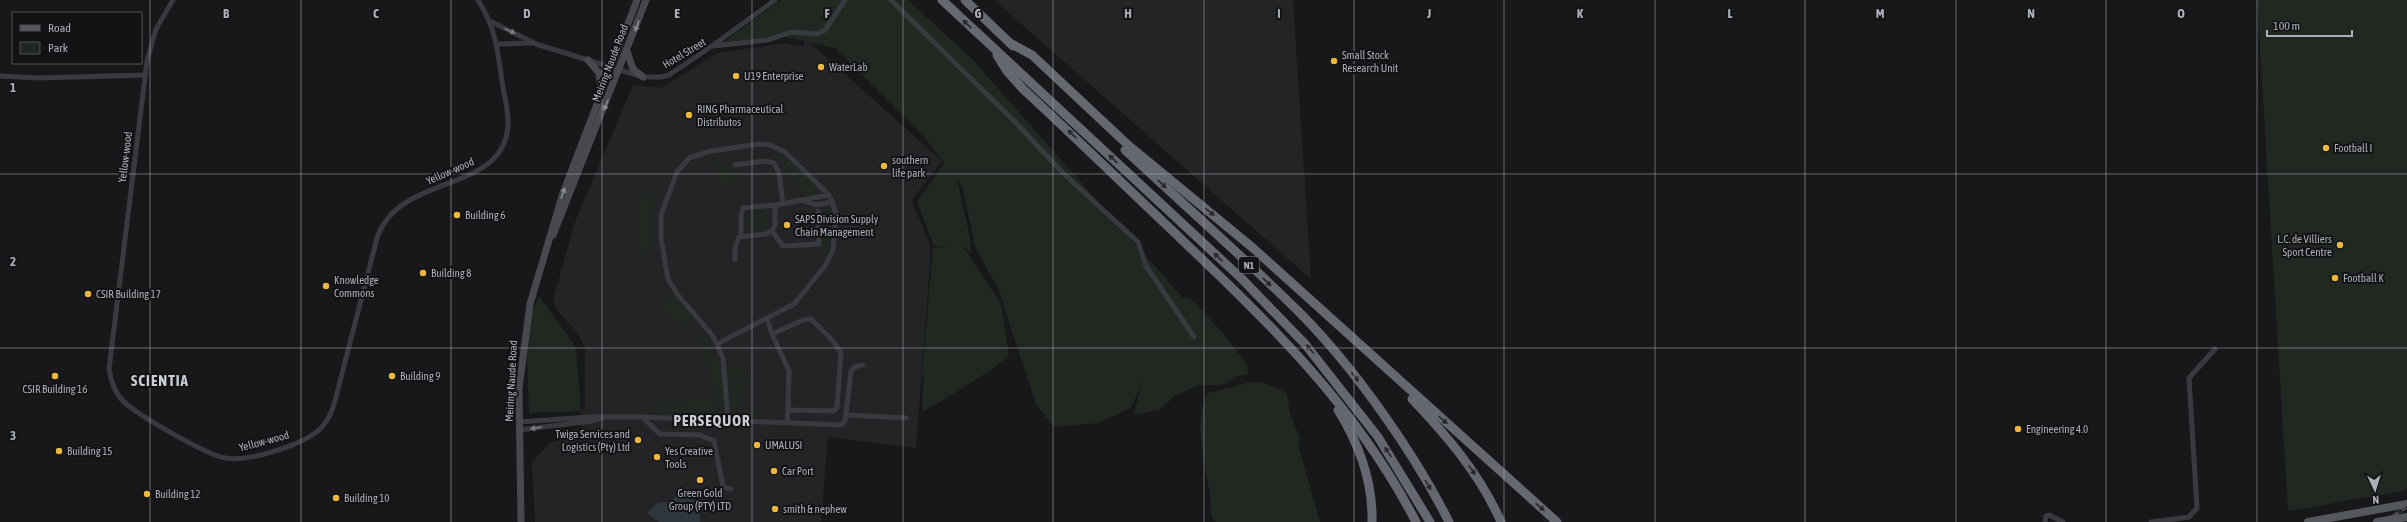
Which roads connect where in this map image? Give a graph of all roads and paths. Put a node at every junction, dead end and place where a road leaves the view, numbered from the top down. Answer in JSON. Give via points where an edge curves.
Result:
{"nodes":[{"id":1,"x":173,"y":0,"type":"edge"},
{"id":2,"x":478,"y":0,"type":"edge"},
{"id":3,"x":637,"y":0,"type":"edge"},
{"id":4,"x":646,"y":0,"type":"edge"},
{"id":5,"x":775,"y":0,"type":"edge"},
{"id":6,"x":845,"y":0,"type":"edge"},
{"id":7,"x":891,"y":0,"type":"edge"},
{"id":8,"x":942,"y":0,"type":"edge"},
{"id":9,"x":965,"y":0,"type":"edge"},
{"id":10,"x":490,"y":21,"type":"junction"},
{"id":11,"x":532,"y":43,"type":"junction"},
{"id":12,"x":1010,"y":43,"type":"junction"},
{"id":13,"x":497,"y":44,"type":"junction"},
{"id":14,"x":712,"y":46,"type":"junction"},
{"id":15,"x":993,"y":48,"type":"junction"},
{"id":16,"x":627,"y":51,"type":"junction"},
{"id":17,"x":588,"y":60,"type":"junction"},
{"id":18,"x":612,"y":67,"type":"junction"},
{"id":19,"x":620,"y":69,"type":"junction"},
{"id":20,"x":145,"y":75,"type":"junction"},
{"id":21,"x":0,"y":76,"type":"edge"},
{"id":22,"x":643,"y":77,"type":"junction"},
{"id":23,"x":600,"y":96,"type":"junction"},
{"id":24,"x":735,"y":165,"type":"dead end"},
{"id":25,"x":829,"y":195,"type":"junction"},
{"id":26,"x":804,"y":201,"type":"junction"},
{"id":27,"x":833,"y":202,"type":"junction"},
{"id":28,"x":784,"y":204,"type":"junction"},
{"id":29,"x":775,"y":205,"type":"junction"},
{"id":30,"x":818,"y":211,"type":"dead end"},
{"id":31,"x":772,"y":231,"type":"junction"},
{"id":32,"x":741,"y":236,"type":"junction"},
{"id":33,"x":548,"y":244,"type":"junction"},
{"id":34,"x":735,"y":260,"type":"dead end"},
{"id":35,"x":767,"y":319,"type":"junction"},
{"id":36,"x":772,"y":334,"type":"junction"},
{"id":37,"x":1194,"y":336,"type":"dead end"},
{"id":38,"x":1352,"y":337,"type":"junction"},
{"id":39,"x":717,"y":344,"type":"junction"},
{"id":40,"x":2215,"y":349,"type":"dead end"},
{"id":41,"x":1300,"y":357,"type":"junction"},
{"id":42,"x":863,"y":365,"type":"dead end"},
{"id":43,"x":788,"y":410,"type":"junction"},
{"id":44,"x":846,"y":415,"type":"junction"},
{"id":45,"x":602,"y":418,"type":"junction"},
{"id":46,"x":906,"y":418,"type":"dead end"},
{"id":47,"x":644,"y":419,"type":"dead end"},
{"id":48,"x":728,"y":419,"type":"junction"},
{"id":49,"x":519,"y":422,"type":"junction"},
{"id":50,"x":787,"y":422,"type":"junction"},
{"id":51,"x":519,"y":430,"type":"junction"},
{"id":52,"x":731,"y":489,"type":"dead end"},
{"id":53,"x":2407,"y":504,"type":"edge"},
{"id":54,"x":2407,"y":517,"type":"edge"},
{"id":55,"x":520,"y":522,"type":"edge"},
{"id":56,"x":1372,"y":522,"type":"edge"},
{"id":57,"x":1416,"y":522,"type":"edge"},
{"id":58,"x":1430,"y":522,"type":"edge"},
{"id":59,"x":1449,"y":522,"type":"edge"},
{"id":60,"x":1501,"y":522,"type":"edge"},
{"id":61,"x":1557,"y":522,"type":"edge"},
{"id":62,"x":2045,"y":522,"type":"edge"},
{"id":63,"x":2063,"y":522,"type":"edge"},
{"id":64,"x":2151,"y":522,"type":"edge"},
{"id":65,"x":2308,"y":522,"type":"edge"},
{"id":66,"x":2377,"y":522,"type":"edge"}],
"edges":[{"from":1,"to":20,"type":"street","name":"Yellow-wood","via":[[153,36]]},
{"from":2,"to":10,"type":"street","name":"Yellow-wood"},
{"from":3,"to":18,"type":"street","name":"Meiring Naude Road"},
{"from":4,"to":16,"type":"street","name":"Meiring Naude Road","one_way":true},
{"from":5,"to":14,"type":"street"},
{"from":6,"to":14,"type":"street","name":"Hotel Street","via":[[825,30],[818,34],[791,32],[768,40]]},
{"from":7,"to":37,"type":"street","via":[[1062,172],[1138,242],[1146,266]]},
{"from":15,"to":8,"type":"highway","number":"N1","one_way":true},
{"from":9,"to":12,"type":"highway","number":"N1"},
{"from":10,"to":11,"type":"street","one_way":true,"via":[[524,36]]},
{"from":10,"to":13,"type":"street","name":"Yellow-wood"},
{"from":11,"to":13,"type":"street"},
{"from":11,"to":17,"type":"street","name":"Hotel Street"},
{"from":12,"to":38,"type":"highway","one_way":true,"via":[[1032,56],[1128,145],[1253,248]]},
{"from":12,"to":59,"type":"highway","number":"N1","one_way":true,"via":[[1303,316],[1376,405],[1429,485]]},
{"from":13,"to":20,"type":"street","name":"Yellow-wood","via":[[508,124],[501,149],[484,167],[403,203],[388,215],[377,238],[328,420],[318,431],[305,439],[241,459],[210,454],[140,413],[123,401],[112,382],[109,366]]},
{"from":14,"to":22,"type":"street","name":"Hotel Street","via":[[670,75]]},
{"from":41,"to":15,"type":"highway","one_way":true,"via":[[1226,282],[1023,89],[1007,71]]},
{"from":58,"to":15,"type":"highway","number":"N1","one_way":true,"via":[[1378,437],[1305,344],[1242,279]]},
{"from":16,"to":19,"type":"street","name":"Meiring Naude Road"},
{"from":16,"to":22,"type":"street","via":[[633,69]]},
{"from":17,"to":18,"type":"street","name":"Hotel Street"},
{"from":17,"to":23,"type":"street","via":[[600,75]]},
{"from":18,"to":19,"type":"street","name":"Hotel Street"},
{"from":18,"to":23,"type":"street","name":"Meiring Naude Road"},
{"from":19,"to":22,"type":"street","name":"Hotel Street"},
{"from":19,"to":33,"type":"street","name":"Meiring Naude Road","one_way":true},
{"from":20,"to":21,"type":"street","via":[[51,78]]},
{"from":33,"to":23,"type":"street","name":"Meiring Naude Road","one_way":true,"via":[[563,193]]},
{"from":24,"to":28,"type":"street","via":[[765,161],[774,163],[779,173]]},
{"from":25,"to":26,"type":"street"},
{"from":25,"to":27,"type":"street"},
{"from":25,"to":39,"type":"street","via":[[788,155],[774,146],[759,144],[697,154],[685,161],[677,172],[661,215],[661,238],[668,279],[678,295],[708,328]]},
{"from":26,"to":27,"type":"street","via":[[816,205]]},
{"from":26,"to":28,"type":"street"},
{"from":27,"to":35,"type":"street","via":[[836,213],[834,246],[827,262],[794,304]]},
{"from":28,"to":29,"type":"street"},
{"from":29,"to":31,"type":"street","via":[[775,225]]},
{"from":29,"to":32,"type":"street","via":[[743,208]]},
{"from":30,"to":31,"type":"street","via":[[819,244],[783,246]]},
{"from":31,"to":32,"type":"street","via":[[766,234]]},
{"from":32,"to":34,"type":"street","via":[[735,244]]},
{"from":33,"to":49,"type":"street","name":"Meiring Naude Road","via":[[536,279],[526,322],[520,378]]},
{"from":35,"to":36,"type":"street"},
{"from":35,"to":39,"type":"street"},
{"from":36,"to":43,"type":"street","via":[[789,372]]},
{"from":36,"to":43,"type":"street","via":[[811,319],[833,341],[842,356],[836,410]]},
{"from":38,"to":60,"type":"highway","one_way":true,"via":[[1449,439],[1487,492]]},
{"from":38,"to":61,"type":"highway","one_way":true},
{"from":39,"to":48,"type":"street","via":[[725,370]]},
{"from":40,"to":64,"type":"street","via":[[2189,378],[2197,508],[2189,517]]},
{"from":41,"to":56,"type":"highway","via":[[1334,404],[1358,449],[1368,481]]},
{"from":41,"to":57,"type":"highway","via":[[1352,420],[1396,486]]},
{"from":42,"to":44,"type":"street","via":[[854,367],[851,372]]},
{"from":43,"to":50,"type":"street"},
{"from":44,"to":46,"type":"street"},
{"from":44,"to":50,"type":"street","via":[[844,423],[837,425]]},
{"from":45,"to":48,"type":"street"},
{"from":45,"to":49,"type":"street"},
{"from":45,"to":51,"type":"street","one_way":true},
{"from":47,"to":52,"type":"street","via":[[660,434],[700,435],[714,441],[722,487]]},
{"from":48,"to":50,"type":"street"},
{"from":49,"to":51,"type":"street","name":"Meiring Naude Road"},
{"from":51,"to":55,"type":"street","name":"Meiring Naude Road"},
{"from":53,"to":65,"type":"main road"},
{"from":54,"to":66,"type":"main road","bridge":true},
{"from":62,"to":63,"type":"street","via":[[2046,516],[2049,515]]}]}
